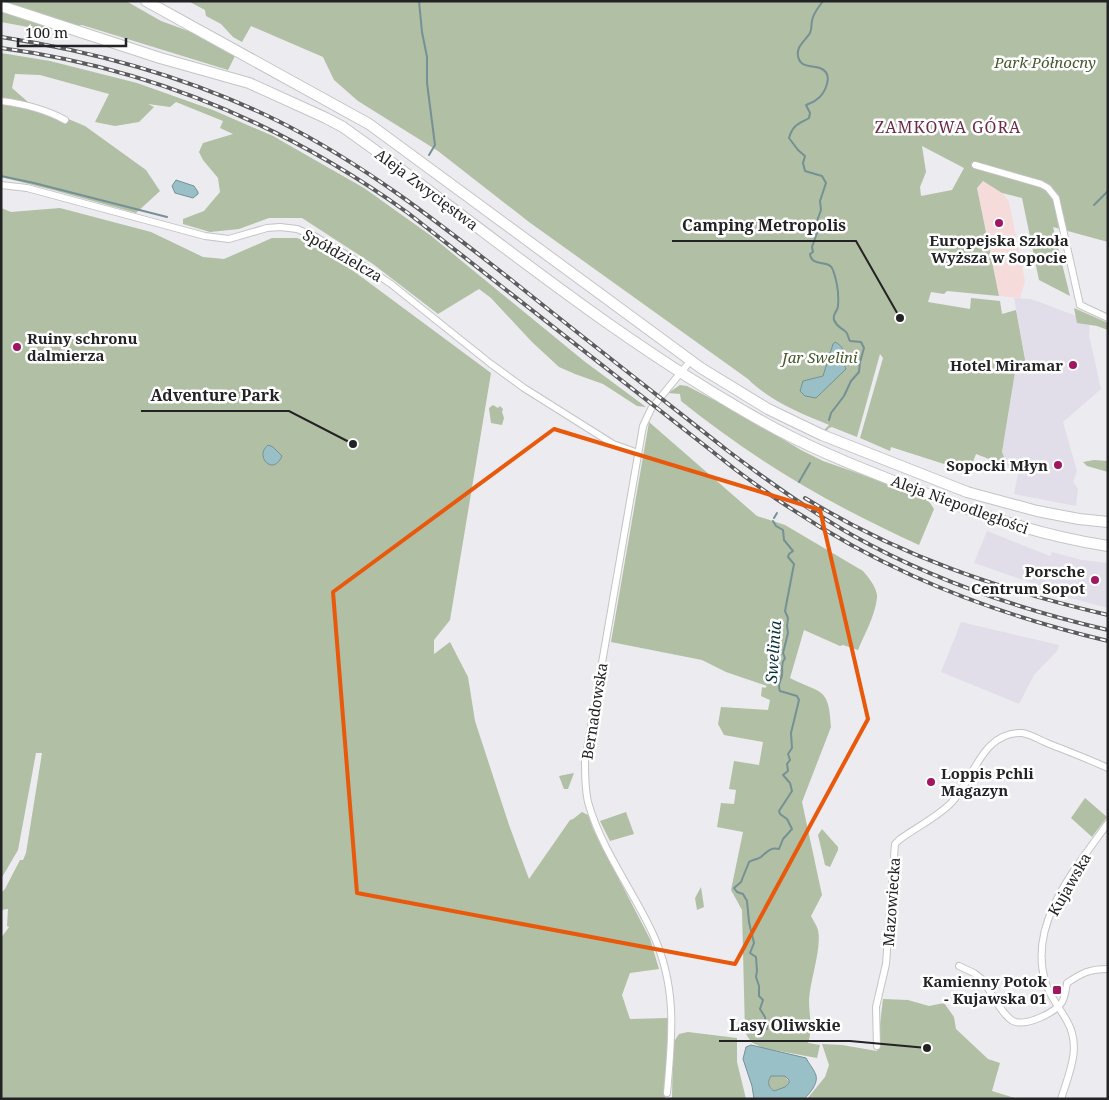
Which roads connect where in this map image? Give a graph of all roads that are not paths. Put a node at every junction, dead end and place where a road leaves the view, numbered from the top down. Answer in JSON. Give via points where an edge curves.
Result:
{"nodes":[{"id":1,"x":146,"y":1,"type":"edge"},
{"id":2,"x":1,"y":6,"type":"edge"},
{"id":3,"x":1,"y":101,"type":"edge"},
{"id":4,"x":65,"y":120,"type":"dead end"},
{"id":5,"x":975,"y":165,"type":"dead end"},
{"id":6,"x":1,"y":185,"type":"edge"},
{"id":7,"x":1108,"y":318,"type":"edge"},
{"id":8,"x":691,"y":360,"type":"junction"},
{"id":9,"x":681,"y":372,"type":"junction"},
{"id":10,"x":822,"y":435,"type":"joint"},
{"id":11,"x":816,"y":449,"type":"joint"},
{"id":12,"x":638,"y":453,"type":"junction"},
{"id":13,"x":1108,"y":522,"type":"edge"},
{"id":14,"x":1108,"y":546,"type":"edge"},
{"id":15,"x":1108,"y":768,"type":"edge"},
{"id":16,"x":1108,"y":823,"type":"edge"},
{"id":17,"x":959,"y":966,"type":"dead end"},
{"id":18,"x":1108,"y":969,"type":"edge"},
{"id":19,"x":1058,"y":1006,"type":"junction"},
{"id":20,"x":877,"y":1046,"type":"dead end"},
{"id":21,"x":667,"y":1093,"type":"dead end"},
{"id":22,"x":1061,"y":1099,"type":"edge"}],
"edges":[{"from":1,"to":8,"type":"main road","name":"Aleja Zwycięstwa","via":[[370,124]]},
{"from":2,"to":9,"type":"main road","name":"Aleja Zwycięstwa","via":[[153,56],[249,83],[343,127],[624,335]]},
{"from":3,"to":4,"type":"street","via":[[29,105]]},
{"from":5,"to":7,"type":"street","via":[[1041,184],[1052,192],[1080,305]]},
{"from":6,"to":12,"type":"street","name":"Spółdzielcza","via":[[27,188],[205,236],[229,238],[280,227],[306,232],[391,284],[524,388],[613,444]]},
{"from":8,"to":9,"type":"street","name":"Bernadowska"},
{"from":8,"to":10,"type":"main road","name":"Aleja Zwycięstwa","via":[[768,410]]},
{"from":9,"to":11,"type":"main road","name":"Aleja Zwycięstwa"},
{"from":9,"to":12,"type":"street","name":"Bernadowska","via":[[646,418]]},
{"from":10,"to":13,"type":"main road","name":"Aleja Niepodległości","via":[[982,497],[1079,519]]},
{"from":11,"to":14,"type":"main road","name":"Aleja Niepodległości","via":[[983,515],[1043,534]]},
{"from":12,"to":21,"type":"street","name":"Bernadowska","via":[[587,747],[585,779],[588,802],[598,828],[653,934],[668,981],[672,1026]]},
{"from":15,"to":20,"type":"street","name":"Mazowiecka","via":[[1024,733],[1002,738],[985,751],[949,805],[895,844],[886,964],[876,1007]]},
{"from":16,"to":19,"type":"street","name":"Kujawska","via":[[1070,877],[1044,933],[1042,969],[1045,983]]},
{"from":17,"to":19,"type":"street","via":[[983,980],[1014,1022],[1030,1022]]},
{"from":18,"to":19,"type":"street","via":[[1090,970],[1067,983]]},
{"from":19,"to":22,"type":"street","name":"Kujawska","via":[[1068,1022],[1074,1044],[1073,1064]]}]}
